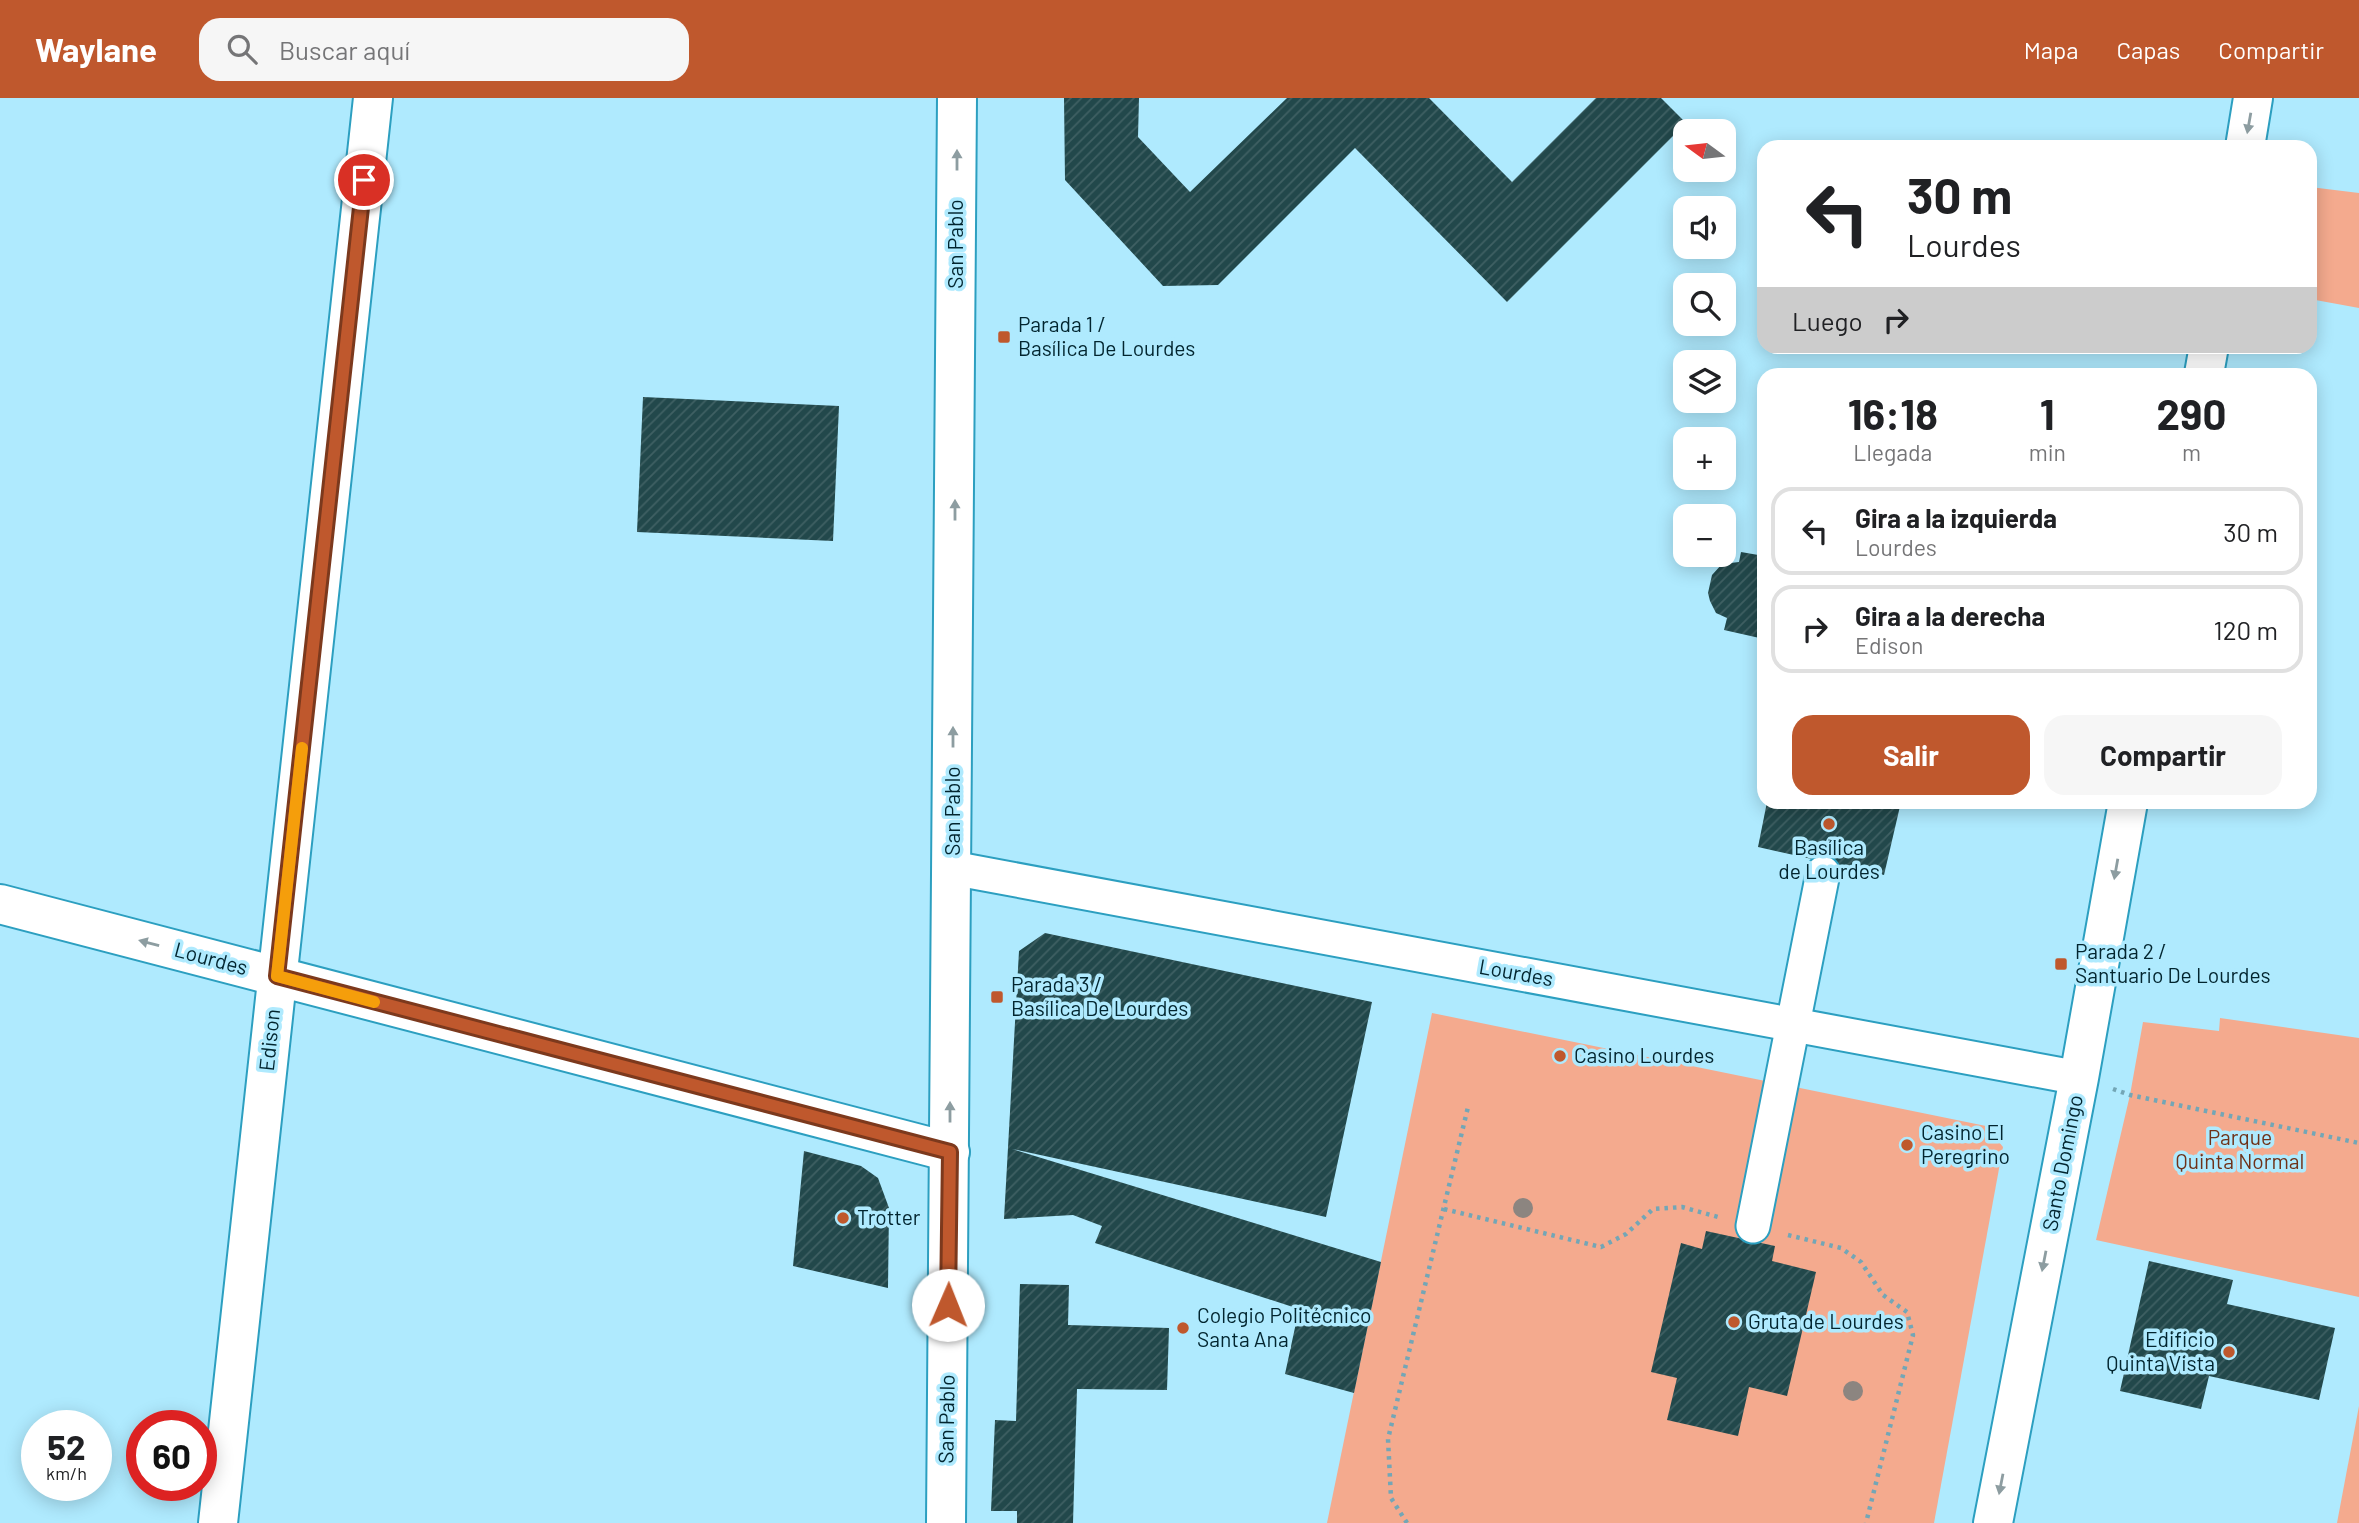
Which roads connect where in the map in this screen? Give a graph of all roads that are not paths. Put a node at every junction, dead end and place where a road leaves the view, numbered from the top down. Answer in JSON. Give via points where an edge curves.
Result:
{"nodes":[{"id":1,"x":373,"y":98,"type":"edge"},
{"id":2,"x":957,"y":98,"type":"edge"},
{"id":3,"x":2253,"y":98,"type":"edge"},
{"id":4,"x":2246,"y":140,"type":"edge"},
{"id":5,"x":2127,"y":809,"type":"edge"},
{"id":6,"x":952,"y":868,"type":"junction"},
{"id":7,"x":1823,"y":873,"type":"dead end"},
{"id":8,"x":0,"y":904,"type":"edge"},
{"id":9,"x":277,"y":976,"type":"junction"},
{"id":10,"x":1793,"y":1024,"type":"junction"},
{"id":11,"x":2079,"y":1078,"type":"junction"},
{"id":12,"x":950,"y":1152,"type":"junction"},
{"id":13,"x":1753,"y":1226,"type":"road end"},
{"id":14,"x":218,"y":1523,"type":"edge"},
{"id":15,"x":946,"y":1523,"type":"edge"},
{"id":16,"x":1993,"y":1523,"type":"edge"}],
"edges":[{"from":1,"to":9,"type":"street","name":"Edison"},
{"from":6,"to":2,"type":"street","name":"San Pablo","one_way":true},
{"from":3,"to":4,"type":"street","one_way":true},
{"from":5,"to":11,"type":"street","name":"Santo Domingo","one_way":true},
{"from":6,"to":10,"type":"street","name":"Lourdes"},
{"from":12,"to":6,"type":"street","name":"San Pablo","one_way":true},
{"from":7,"to":10,"type":"street"},
{"from":9,"to":8,"type":"street","name":"Lourdes","one_way":true},
{"from":9,"to":12,"type":"street","name":"Lourdes"},
{"from":9,"to":14,"type":"street","name":"Edison"},
{"from":10,"to":11,"type":"street","name":"Lourdes"},
{"from":10,"to":13,"type":"street"},
{"from":11,"to":16,"type":"street","name":"Santo Domingo","one_way":true},
{"from":12,"to":15,"type":"street","name":"San Pablo"}]}
